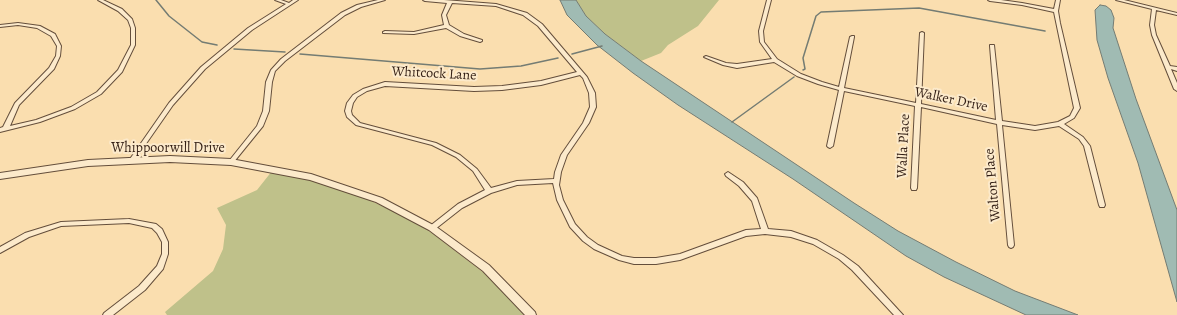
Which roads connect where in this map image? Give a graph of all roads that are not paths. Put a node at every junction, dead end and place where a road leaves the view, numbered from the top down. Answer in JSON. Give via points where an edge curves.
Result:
{"nodes":[{"id":1,"x":100,"y":0,"type":"edge"},
{"id":2,"x":277,"y":0,"type":"edge"},
{"id":3,"x":296,"y":0,"type":"edge"},
{"id":4,"x":383,"y":0,"type":"edge"},
{"id":5,"x":425,"y":0,"type":"edge"},
{"id":6,"x":769,"y":0,"type":"edge"},
{"id":7,"x":990,"y":0,"type":"edge"},
{"id":8,"x":1058,"y":0,"type":"edge"},
{"id":9,"x":1118,"y":0,"type":"edge"},
{"id":10,"x":450,"y":2,"type":"junction"},
{"id":11,"x":290,"y":4,"type":"junction"},
{"id":12,"x":1154,"y":9,"type":"junction"},
{"id":13,"x":1056,"y":11,"type":"junction"},
{"id":14,"x":1177,"y":14,"type":"edge"},
{"id":15,"x":0,"y":26,"type":"edge"},
{"id":16,"x":447,"y":26,"type":"junction"},
{"id":17,"x":385,"y":32,"type":"dead end"},
{"id":18,"x":922,"y":33,"type":"dead end"},
{"id":19,"x":852,"y":37,"type":"dead end"},
{"id":20,"x":480,"y":41,"type":"dead end"},
{"id":21,"x":992,"y":46,"type":"dead end"},
{"id":22,"x":706,"y":57,"type":"dead end"},
{"id":23,"x":775,"y":60,"type":"junction"},
{"id":24,"x":1167,"y":67,"type":"junction"},
{"id":25,"x":1177,"y":69,"type":"edge"},
{"id":26,"x":581,"y":73,"type":"junction"},
{"id":27,"x":842,"y":89,"type":"junction"},
{"id":28,"x":1177,"y":89,"type":"edge"},
{"id":29,"x":918,"y":105,"type":"junction"},
{"id":30,"x":999,"y":123,"type":"junction"},
{"id":31,"x":1060,"y":124,"type":"junction"},
{"id":32,"x":6,"y":128,"type":"junction"},
{"id":33,"x":0,"y":130,"type":"edge"},
{"id":34,"x":830,"y":146,"type":"dead end"},
{"id":35,"x":132,"y":160,"type":"junction"},
{"id":36,"x":231,"y":162,"type":"junction"},
{"id":37,"x":728,"y":174,"type":"dead end"},
{"id":38,"x":0,"y":176,"type":"edge"},
{"id":39,"x":556,"y":181,"type":"junction"},
{"id":40,"x":914,"y":188,"type":"dead end"},
{"id":41,"x":489,"y":191,"type":"junction"},
{"id":42,"x":1102,"y":205,"type":"dead end"},
{"id":43,"x":432,"y":228,"type":"junction"},
{"id":44,"x":766,"y":231,"type":"junction"},
{"id":45,"x":1011,"y":245,"type":"dead end"},
{"id":46,"x":0,"y":250,"type":"edge"},
{"id":47,"x":107,"y":315,"type":"edge"},
{"id":48,"x":532,"y":315,"type":"edge"},
{"id":49,"x":899,"y":315,"type":"edge"}],
"edges":[{"from":1,"to":32,"type":"street","via":[[120,10],[130,20],[133,28],[133,45],[120,71],[103,90],[78,106],[44,120]]},
{"from":2,"to":11,"type":"street"},
{"from":3,"to":11,"type":"street"},
{"from":4,"to":36,"type":"street","via":[[359,6],[343,14],[283,60],[269,82],[266,111],[260,126]]},
{"from":5,"to":10,"type":"street"},
{"from":6,"to":23,"type":"street","name":"Walker Drive","via":[[761,37]]},
{"from":7,"to":13,"type":"street"},
{"from":8,"to":13,"type":"street","name":"Walker Drive"},
{"from":9,"to":12,"type":"street"},
{"from":10,"to":16,"type":"street","via":[[444,15]]},
{"from":10,"to":26,"type":"street","via":[[502,7],[530,17],[540,25]]},
{"from":11,"to":35,"type":"street","via":[[242,35],[196,75],[171,104]]},
{"from":12,"to":14,"type":"street"},
{"from":12,"to":24,"type":"street","via":[[1154,35]]},
{"from":13,"to":31,"type":"street","name":"Walker Drive","via":[[1077,106],[1074,115]]},
{"from":15,"to":32,"type":"street","via":[[18,24],[38,27],[53,35],[59,46],[54,64],[45,77],[17,104]]},
{"from":16,"to":17,"type":"street","via":[[414,33]]},
{"from":16,"to":20,"type":"street"},
{"from":18,"to":29,"type":"street","name":"Walla Place"},
{"from":19,"to":27,"type":"street"},
{"from":21,"to":30,"type":"street","name":"Walton Place"},
{"from":22,"to":23,"type":"street","via":[[737,66]]},
{"from":23,"to":27,"type":"street","name":"Walker Drive","via":[[806,79]]},
{"from":24,"to":25,"type":"street"},
{"from":24,"to":28,"type":"street"},
{"from":26,"to":39,"type":"street","via":[[591,88],[593,107],[586,124],[564,155]]},
{"from":26,"to":41,"type":"street","name":"Whitcock Lane","via":[[541,83],[502,88],[385,84],[365,90],[351,101],[348,114],[355,123],[449,150],[472,167]]},
{"from":27,"to":29,"type":"street","name":"Walker Drive"},
{"from":27,"to":34,"type":"street"},
{"from":29,"to":30,"type":"street","name":"Walker Drive"},
{"from":29,"to":40,"type":"street","name":"Walla Place"},
{"from":30,"to":31,"type":"street","name":"Walker Drive","via":[[1035,128]]},
{"from":30,"to":45,"type":"street","name":"Walton Place"},
{"from":31,"to":42,"type":"street","via":[[1081,138],[1087,146]]},
{"from":32,"to":33,"type":"street"},
{"from":35,"to":36,"type":"street","name":"Whippoorwill Drive"},
{"from":35,"to":38,"type":"street","name":"Whippoorwill Drive","via":[[68,165]]},
{"from":36,"to":43,"type":"street","name":"Whippoorwill Drive","via":[[287,171],[336,184],[392,206]]},
{"from":37,"to":44,"type":"street","via":[[755,200]]},
{"from":39,"to":41,"type":"street","via":[[518,183]]},
{"from":39,"to":44,"type":"street","via":[[560,200],[576,230],[596,247],[621,258],[642,261],[668,260],[741,234]]},
{"from":41,"to":43,"type":"street","via":[[460,206]]},
{"from":43,"to":48,"type":"street","name":"Whippoorwill Drive","via":[[486,268]]},
{"from":44,"to":49,"type":"street","via":[[797,236],[830,250],[855,268]]},
{"from":46,"to":47,"type":"street","via":[[31,233],[61,224],[129,221],[154,226],[160,231],[165,242],[165,254],[160,267],[142,288]]}]}
